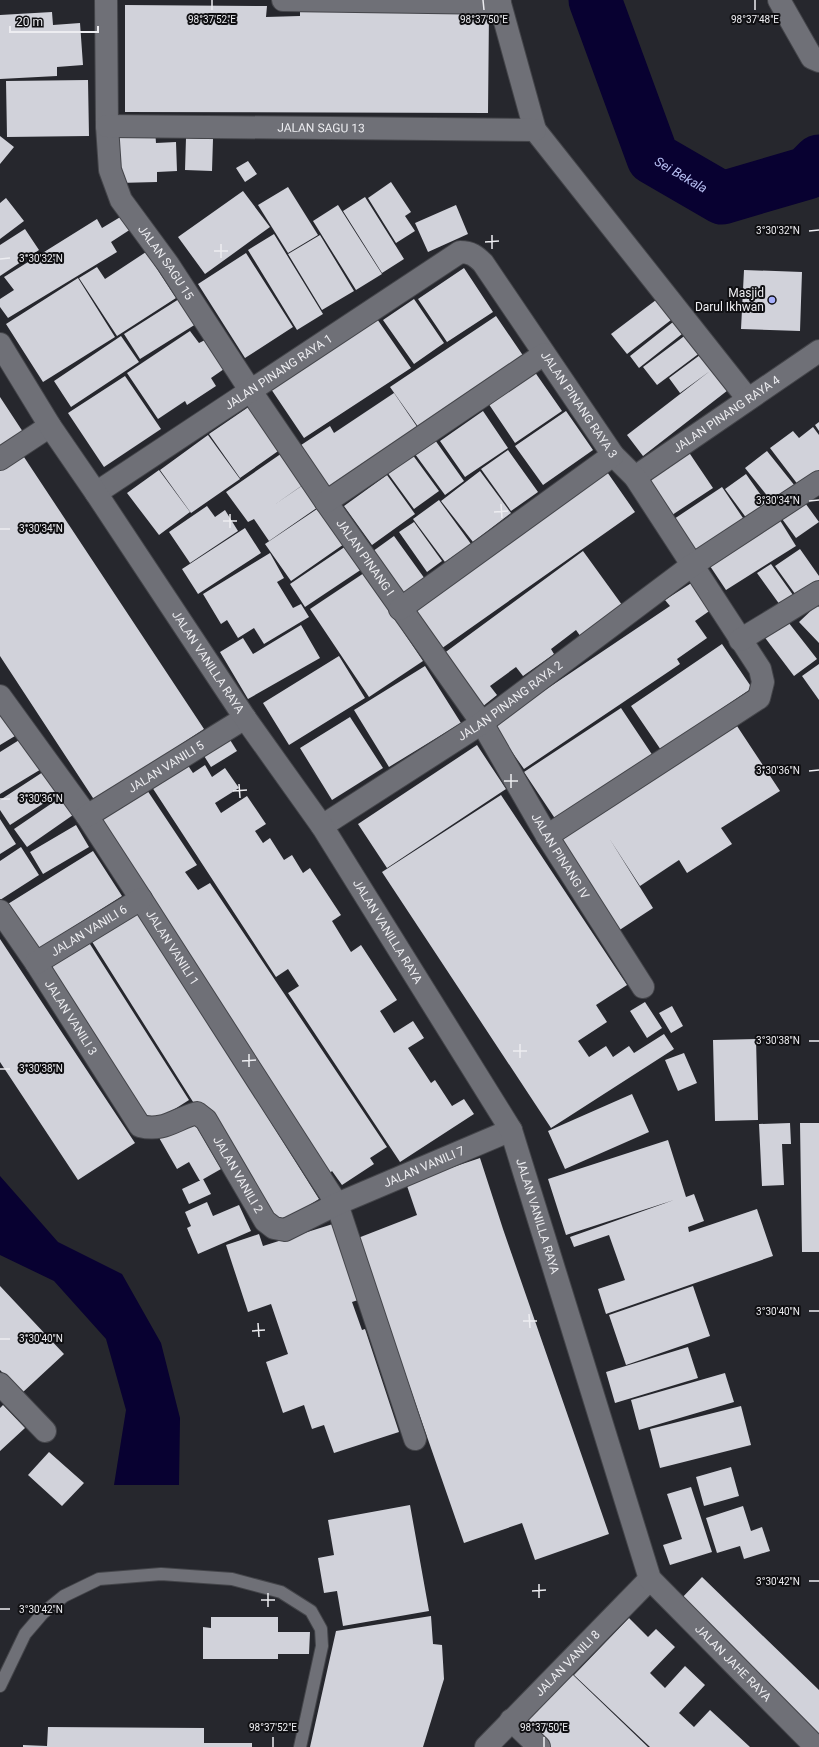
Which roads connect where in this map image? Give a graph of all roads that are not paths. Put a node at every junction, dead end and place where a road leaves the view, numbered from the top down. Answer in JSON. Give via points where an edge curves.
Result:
{"nodes":[{"id":1,"x":106,"y":0,"type":"edge"},
{"id":2,"x":283,"y":0,"type":"edge"},
{"id":3,"x":779,"y":0,"type":"edge"},
{"id":4,"x":500,"y":1,"type":"edge"},
{"id":5,"x":819,"y":61,"type":"edge"},
{"id":6,"x":107,"y":126,"type":"junction"},
{"id":7,"x":535,"y":130,"type":"junction"},
{"id":8,"x":460,"y":252,"type":"joint"},
{"id":9,"x":0,"y":344,"type":"edge"},
{"id":10,"x":819,"y":350,"type":"edge"},
{"id":11,"x":544,"y":354,"type":"junction"},
{"id":12,"x":250,"y":390,"type":"junction"},
{"id":13,"x":748,"y":398,"type":"junction"},
{"id":14,"x":50,"y":426,"type":"junction"},
{"id":15,"x":612,"y":455,"type":"junction"},
{"id":16,"x":0,"y":459,"type":"edge"},
{"id":17,"x":635,"y":477,"type":"junction"},
{"id":18,"x":819,"y":482,"type":"edge"},
{"id":19,"x":96,"y":493,"type":"junction"},
{"id":20,"x":326,"y":502,"type":"junction"},
{"id":21,"x":691,"y":566,"type":"junction"},
{"id":22,"x":819,"y":592,"type":"edge"},
{"id":23,"x":400,"y":609,"type":"junction"},
{"id":24,"x":740,"y":640,"type":"junction"},
{"id":25,"x":0,"y":696,"type":"edge"},
{"id":26,"x":246,"y":718,"type":"junction"},
{"id":27,"x":482,"y":723,"type":"junction"},
{"id":28,"x":87,"y":816,"type":"junction"},
{"id":29,"x":322,"y":826,"type":"junction"},
{"id":30,"x":547,"y":836,"type":"junction"},
{"id":31,"x":141,"y":899,"type":"junction"},
{"id":32,"x":0,"y":911,"type":"edge"},
{"id":33,"x":36,"y":963,"type":"junction"},
{"id":34,"x":643,"y":987,"type":"dead end"},
{"id":35,"x":140,"y":1126,"type":"joint"},
{"id":36,"x":511,"y":1130,"type":"junction"},
{"id":37,"x":337,"y":1204,"type":"junction"},
{"id":38,"x":0,"y":1384,"type":"edge"},
{"id":39,"x":45,"y":1431,"type":"dead end"},
{"id":40,"x":415,"y":1439,"type":"dead end"},
{"id":41,"x":650,"y":1579,"type":"junction"},
{"id":42,"x":0,"y":1686,"type":"edge"},
{"id":43,"x":511,"y":1720,"type":"junction"},
{"id":44,"x":300,"y":1747,"type":"edge"},
{"id":45,"x":486,"y":1747,"type":"edge"},
{"id":46,"x":538,"y":1747,"type":"edge"},
{"id":47,"x":816,"y":1747,"type":"edge"}],
"edges":[{"from":1,"to":6,"type":"street","name":"JALAN SAGU 15"},
{"from":2,"to":4,"type":"street"},
{"from":3,"to":5,"type":"street","via":[[812,58]]},
{"from":4,"to":7,"type":"street"},
{"from":6,"to":7,"type":"street","name":"JALAN SAGU 13"},
{"from":6,"to":12,"type":"street","name":"JALAN SAGU 15","via":[[110,170],[121,200],[168,264]]},
{"from":7,"to":13,"type":"street"},
{"from":8,"to":11,"type":"street","name":"JALAN PINANG RAYA 3","via":[[469,252],[483,263]]},
{"from":8,"to":12,"type":"street","name":"JALAN PINANG RAYA 1"},
{"from":9,"to":14,"type":"street","name":"JALAN VANILLA RAYA"},
{"from":10,"to":13,"type":"street","name":"JALAN PINANG RAYA 4"},
{"from":11,"to":15,"type":"street","name":"JALAN PINANG RAYA 3"},
{"from":11,"to":20,"type":"street"},
{"from":12,"to":19,"type":"street","name":"JALAN PINANG RAYA 1"},
{"from":12,"to":20,"type":"street","name":"JALAN PINANG I"},
{"from":13,"to":17,"type":"street","name":"JALAN PINANG RAYA 4"},
{"from":14,"to":16,"type":"street"},
{"from":14,"to":19,"type":"street","name":"JALAN VANILLA RAYA"},
{"from":15,"to":17,"type":"street","name":"JALAN PINANG RAYA 3"},
{"from":15,"to":23,"type":"street"},
{"from":17,"to":21,"type":"street","name":"JALAN PINANG RAYA 3"},
{"from":18,"to":21,"type":"street","name":"JALAN PINANG RAYA 2"},
{"from":19,"to":26,"type":"street","name":"JALAN VANILLA RAYA"},
{"from":20,"to":23,"type":"street","name":"JALAN PINANG I"},
{"from":21,"to":24,"type":"street","name":"JALAN PINANG RAYA 3"},
{"from":21,"to":27,"type":"street","name":"JALAN PINANG RAYA 2"},
{"from":22,"to":24,"type":"street"},
{"from":23,"to":27,"type":"street","name":"JALAN PINANG I"},
{"from":24,"to":30,"type":"street","name":"JALAN PINANG RAYA 3","via":[[760,669],[763,682],[759,698]]},
{"from":25,"to":28,"type":"street","name":"JALAN VANILI 1"},
{"from":26,"to":28,"type":"street","name":"JALAN VANILI 5"},
{"from":26,"to":29,"type":"street","name":"JALAN VANILLA RAYA"},
{"from":27,"to":29,"type":"street","name":"JALAN PINANG RAYA 2"},
{"from":27,"to":30,"type":"street","name":"JALAN PINANG IV"},
{"from":28,"to":31,"type":"street","name":"JALAN VANILI 1"},
{"from":29,"to":36,"type":"street","name":"JALAN VANILLA RAYA"},
{"from":30,"to":34,"type":"street","name":"JALAN PINANG IV"},
{"from":31,"to":33,"type":"street","name":"JALAN VANILI 6"},
{"from":31,"to":37,"type":"street","name":"JALAN VANILI 1"},
{"from":32,"to":33,"type":"street","name":"JALAN VANILI 3"},
{"from":33,"to":35,"type":"street","name":"JALAN VANILI 3"},
{"from":35,"to":37,"type":"street","name":"JALAN VANILI 2","via":[[168,1126],[185,1116],[197,1113],[206,1120],[264,1221],[274,1228],[285,1230]]},
{"from":36,"to":37,"type":"street","name":"JALAN VANILI 7"},
{"from":36,"to":41,"type":"street","name":"JALAN VANILLA RAYA"},
{"from":37,"to":40,"type":"street","name":"JALAN VANILI 1"},
{"from":38,"to":39,"type":"street"},
{"from":41,"to":43,"type":"street","name":"JALAN VANILI 8"},
{"from":41,"to":47,"type":"street","name":"JALAN JAHE RAYA"},
{"from":42,"to":44,"type":"lane","via":[[25,1634],[43,1612],[64,1596],[99,1579],[161,1574],[232,1579],[281,1592],[311,1611],[321,1629],[322,1646]]},
{"from":43,"to":45,"type":"street","name":"JALAN VANILI 8"},
{"from":43,"to":46,"type":"street"}]}
